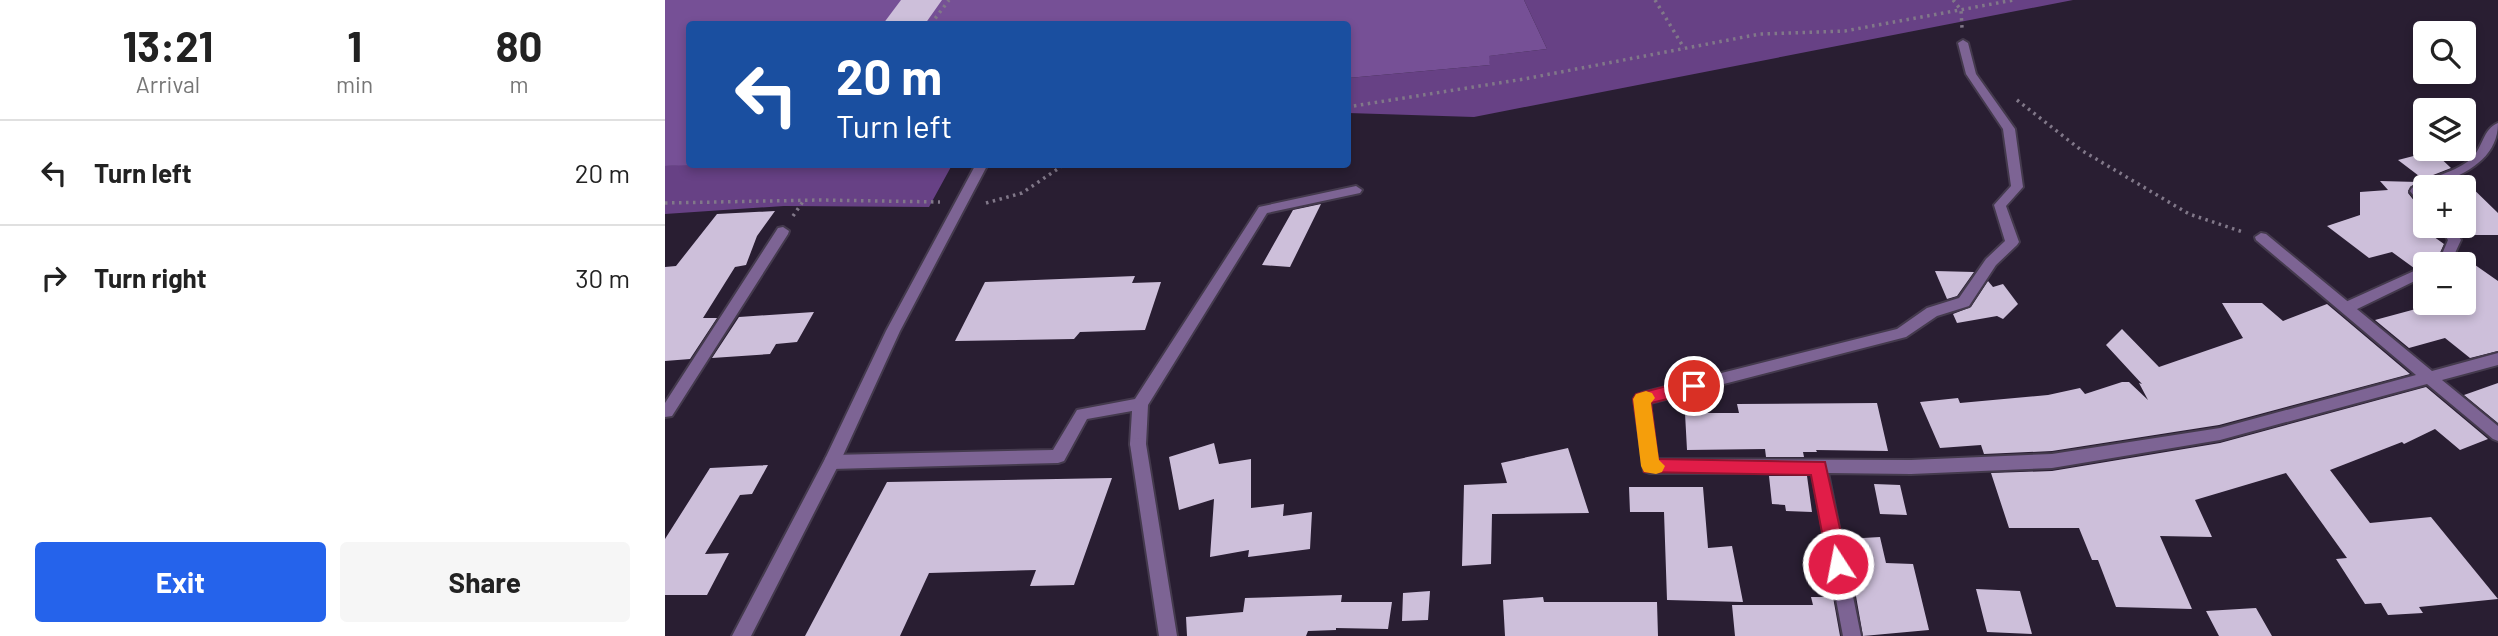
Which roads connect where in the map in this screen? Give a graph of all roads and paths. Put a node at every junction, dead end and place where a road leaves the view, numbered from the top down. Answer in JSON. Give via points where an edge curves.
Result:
{"nodes":[{"id":1,"x":949,"y":0,"type":"edge"},
{"id":2,"x":1655,"y":0,"type":"edge"},
{"id":3,"x":1953,"y":0,"type":"edge"},
{"id":4,"x":2014,"y":0,"type":"edge"},
{"id":5,"x":1961,"y":10,"type":"junction"},
{"id":6,"x":933,"y":21,"type":"edge"},
{"id":7,"x":1963,"y":43,"type":"joint"},
{"id":8,"x":1684,"y":48,"type":"junction"},
{"id":9,"x":2010,"y":92,"type":"dead end"},
{"id":10,"x":1351,"y":106,"type":"edge"},
{"id":11,"x":2498,"y":126,"type":"edge"},
{"id":12,"x":980,"y":168,"type":"edge"},
{"id":13,"x":1059,"y":168,"type":"edge"},
{"id":14,"x":2445,"y":175,"type":"edge"},
{"id":15,"x":1356,"y":190,"type":"dead end"},
{"id":16,"x":943,"y":202,"type":"dead end"},
{"id":17,"x":665,"y":203,"type":"edge"},
{"id":18,"x":982,"y":203,"type":"dead end"},
{"id":19,"x":783,"y":231,"type":"dead end"},
{"id":20,"x":2261,"y":237,"type":"joint"},
{"id":21,"x":2413,"y":277,"type":"edge"},
{"id":22,"x":2346,"y":308,"type":"junction"},
{"id":23,"x":2498,"y":359,"type":"edge"},
{"id":24,"x":2428,"y":376,"type":"junction"},
{"id":25,"x":1140,"y":404,"type":"junction"},
{"id":26,"x":666,"y":413,"type":"edge"},
{"id":27,"x":2498,"y":435,"type":"edge"},
{"id":28,"x":832,"y":462,"type":"junction"},
{"id":29,"x":1819,"y":467,"type":"junction"},
{"id":30,"x":741,"y":636,"type":"edge"},
{"id":31,"x":1168,"y":636,"type":"edge"},
{"id":32,"x":1852,"y":636,"type":"edge"}],
"edges":[{"from":1,"to":6,"type":"path"},
{"from":2,"to":8,"type":"path"},
{"from":3,"to":5,"type":"path"},
{"from":4,"to":5,"type":"path"},
{"from":5,"to":7,"type":"path"},
{"from":5,"to":8,"type":"path","via":[[1845,31],[1760,34]]},
{"from":7,"to":29,"type":"street","via":[[1971,74],[2009,129],[2017,187],[2000,205],[2012,242],[1991,262],[1964,302],[1932,312],[1901,333],[1642,399],[1650,466]]},
{"from":8,"to":10,"type":"path"},
{"from":9,"to":20,"type":"path","via":[[2081,150],[2189,215]]},
{"from":11,"to":14,"type":"street","via":[[2479,159]]},
{"from":12,"to":28,"type":"street","via":[[893,331]]},
{"from":13,"to":18,"type":"path","via":[[1022,193]]},
{"from":15,"to":25,"type":"street","via":[[1263,210]]},
{"from":16,"to":17,"type":"path"},
{"from":19,"to":26,"type":"street"},
{"from":20,"to":22,"type":"street"},
{"from":21,"to":22,"type":"street"},
{"from":22,"to":24,"type":"street"},
{"from":23,"to":24,"type":"street"},
{"from":24,"to":27,"type":"street"},
{"from":24,"to":29,"type":"street","via":[[2220,434],[2052,461]]},
{"from":25,"to":28,"type":"street","via":[[1082,414],[1058,456]]},
{"from":25,"to":31,"type":"street","via":[[1138,444]]},
{"from":28,"to":30,"type":"street"},
{"from":29,"to":32,"type":"street"}]}
